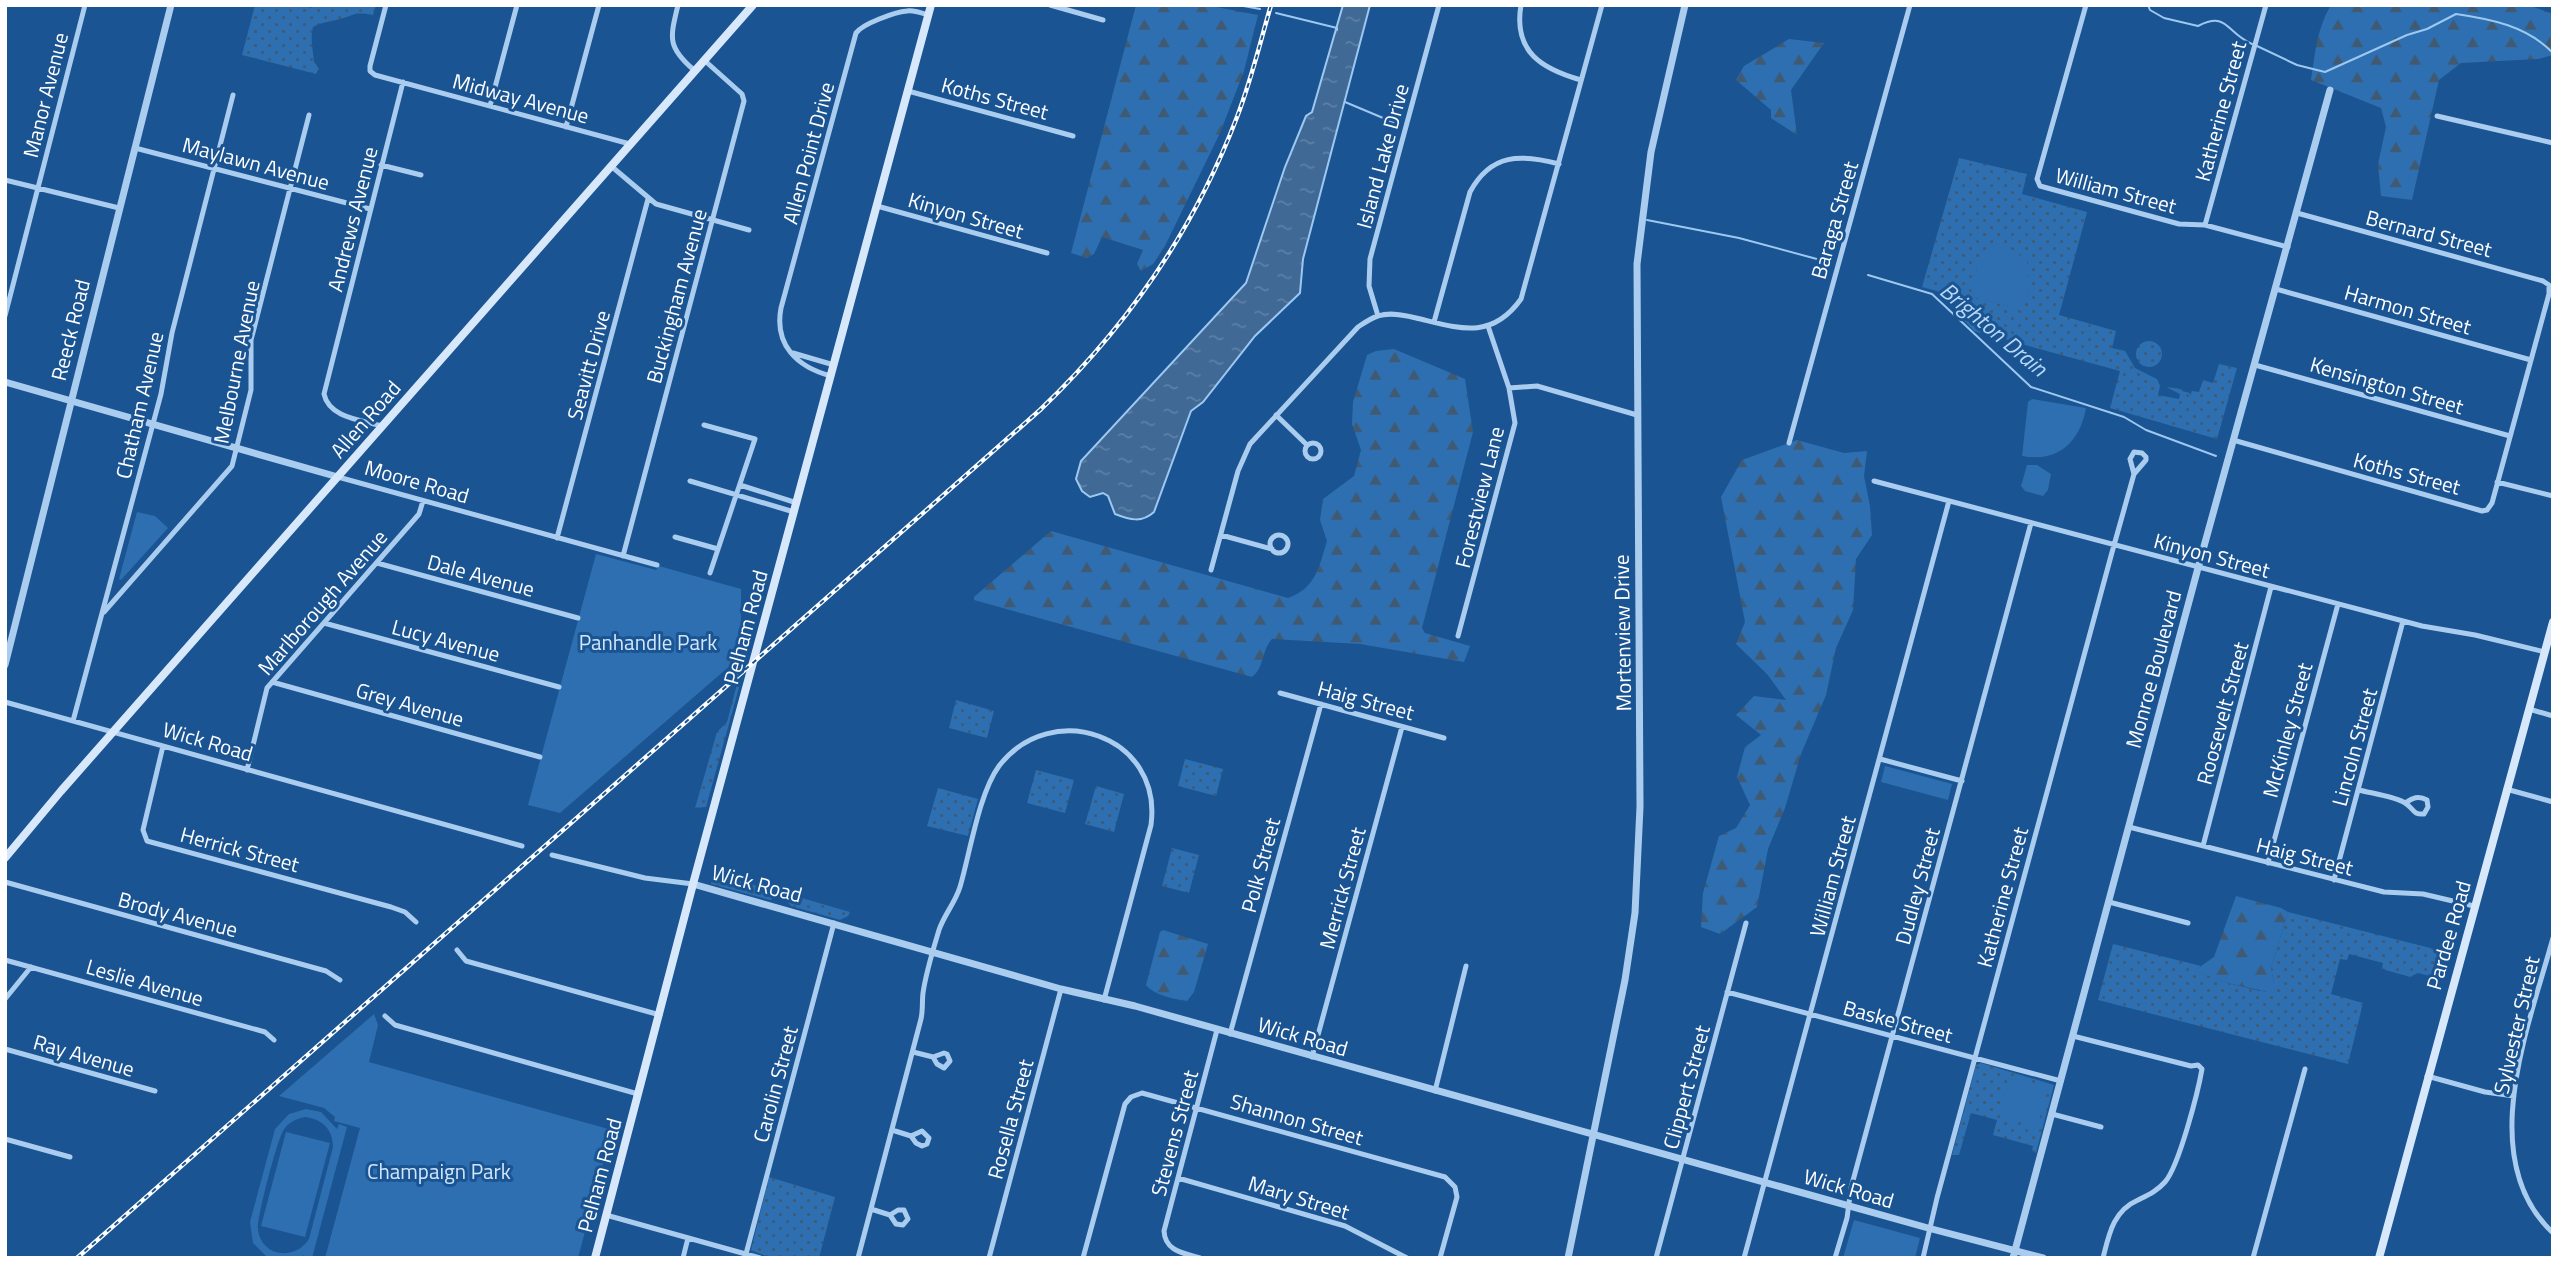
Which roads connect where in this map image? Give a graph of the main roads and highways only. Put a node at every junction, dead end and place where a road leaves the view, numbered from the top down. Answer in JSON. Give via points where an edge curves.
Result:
{"nodes":[{"id":1,"x":752,"y":5,"type":"edge"},
{"id":2,"x":931,"y":5,"type":"edge"},
{"id":3,"x":2553,"y":622,"type":"edge"},
{"id":4,"x":5,"y":858,"type":"edge"},
{"id":5,"x":595,"y":1258,"type":"edge"},
{"id":6,"x":2379,"y":1258,"type":"edge"}],
"edges":[{"from":1,"to":4,"type":"main road","name":"Allen Road"},
{"from":2,"to":5,"type":"main road","name":"Pelham Road"},
{"from":3,"to":6,"type":"main road","name":"Pardee Road"}]}
